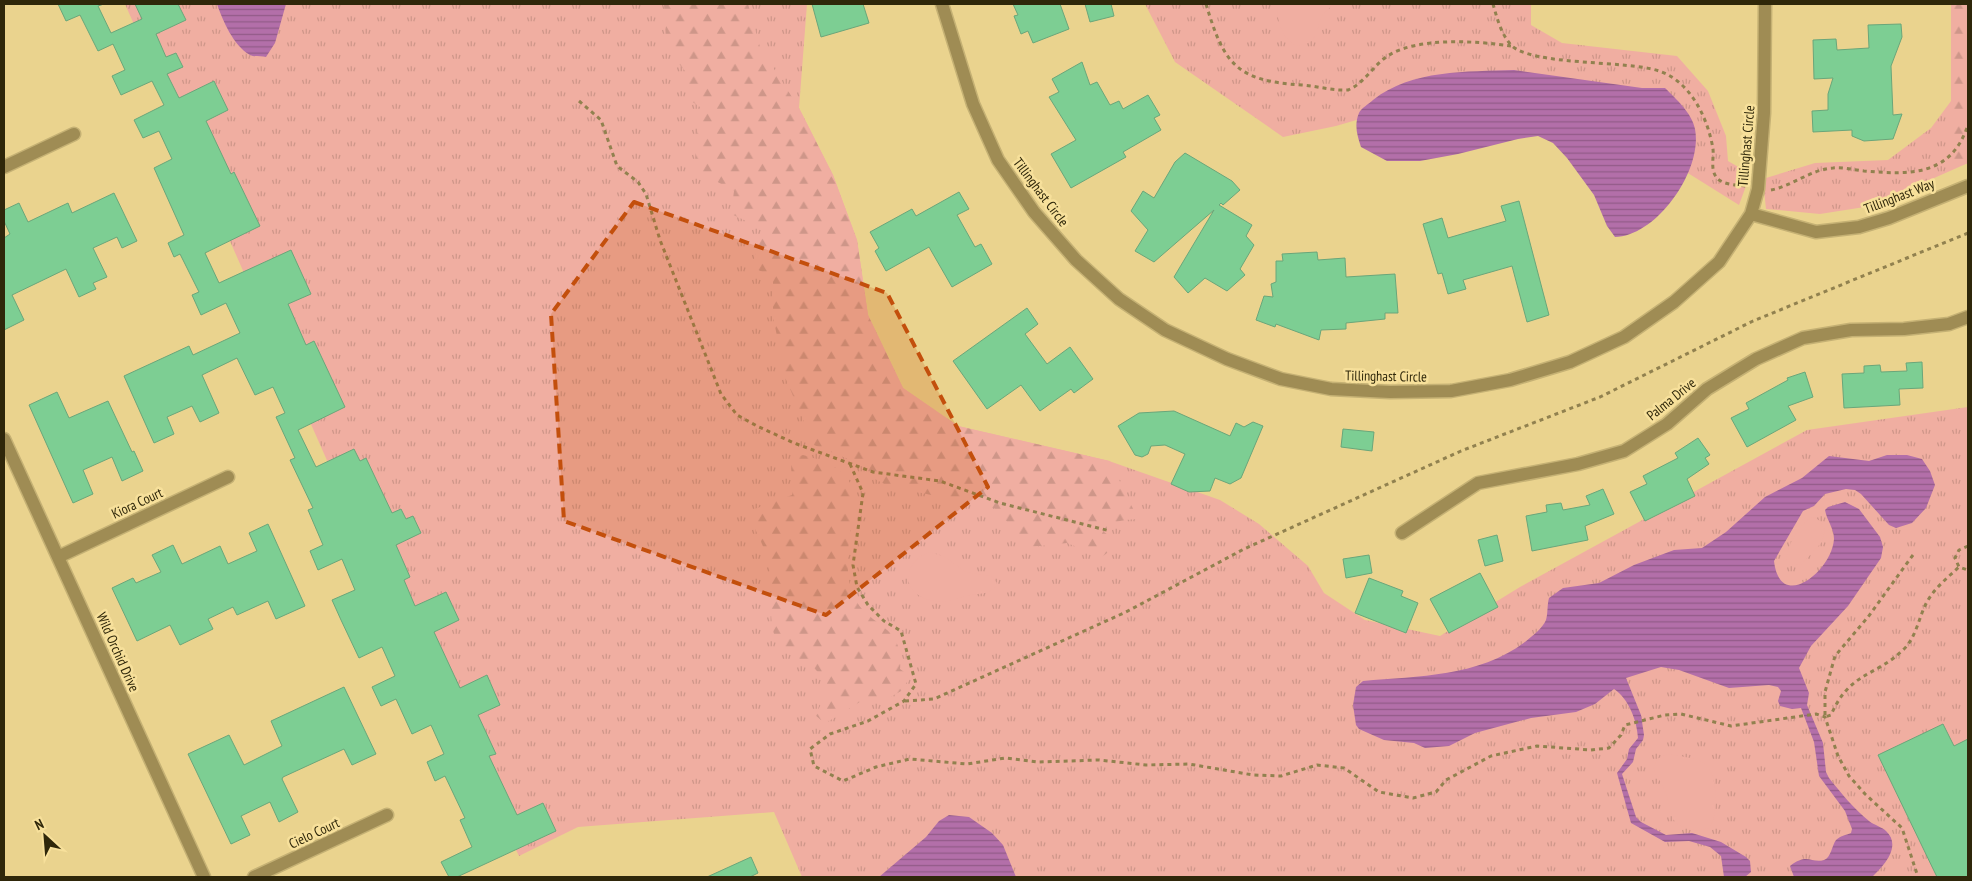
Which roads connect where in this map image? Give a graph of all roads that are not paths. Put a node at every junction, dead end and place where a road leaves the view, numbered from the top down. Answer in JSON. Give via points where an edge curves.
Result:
{"nodes":[{"id":1,"x":942,"y":4,"type":"edge"},
{"id":2,"x":1765,"y":4,"type":"edge"},
{"id":3,"x":74,"y":134,"type":"dead end"},
{"id":4,"x":4,"y":167,"type":"edge"},
{"id":5,"x":1968,"y":186,"type":"edge"},
{"id":6,"x":1751,"y":214,"type":"junction"},
{"id":7,"x":1968,"y":317,"type":"edge"},
{"id":8,"x":4,"y":438,"type":"edge"},
{"id":9,"x":228,"y":476,"type":"dead end"},
{"id":10,"x":1402,"y":533,"type":"dead end"},
{"id":11,"x":58,"y":557,"type":"junction"},
{"id":12,"x":387,"y":815,"type":"dead end"},
{"id":13,"x":204,"y":877,"type":"edge"},
{"id":14,"x":254,"y":877,"type":"edge"}],
"edges":[{"from":1,"to":6,"type":"street","name":"Tillinghast Circle","via":[[973,104],[998,160],[1034,212],[1076,260],[1119,299],[1166,330],[1227,359],[1280,379],[1331,389],[1452,391],[1510,380],[1570,362],[1624,337],[1674,302],[1719,262]]},
{"from":2,"to":6,"type":"street","name":"Tillinghast Circle","via":[[1764,113],[1758,189]]},
{"from":3,"to":4,"type":"street"},
{"from":5,"to":6,"type":"street","name":"Tillinghast Way","via":[[1858,227],[1816,232]]},
{"from":7,"to":10,"type":"street","name":"Palma Drive","via":[[1949,324],[1851,330],[1803,338],[1756,359],[1707,389],[1667,424],[1624,451],[1578,464],[1478,483]]},
{"from":8,"to":11,"type":"street","name":"Wild Orchid Drive"},
{"from":9,"to":11,"type":"street","name":"Kiora Court"},
{"from":11,"to":13,"type":"street","name":"Wild Orchid Drive"},
{"from":12,"to":14,"type":"street","name":"Cielo Court"}]}
